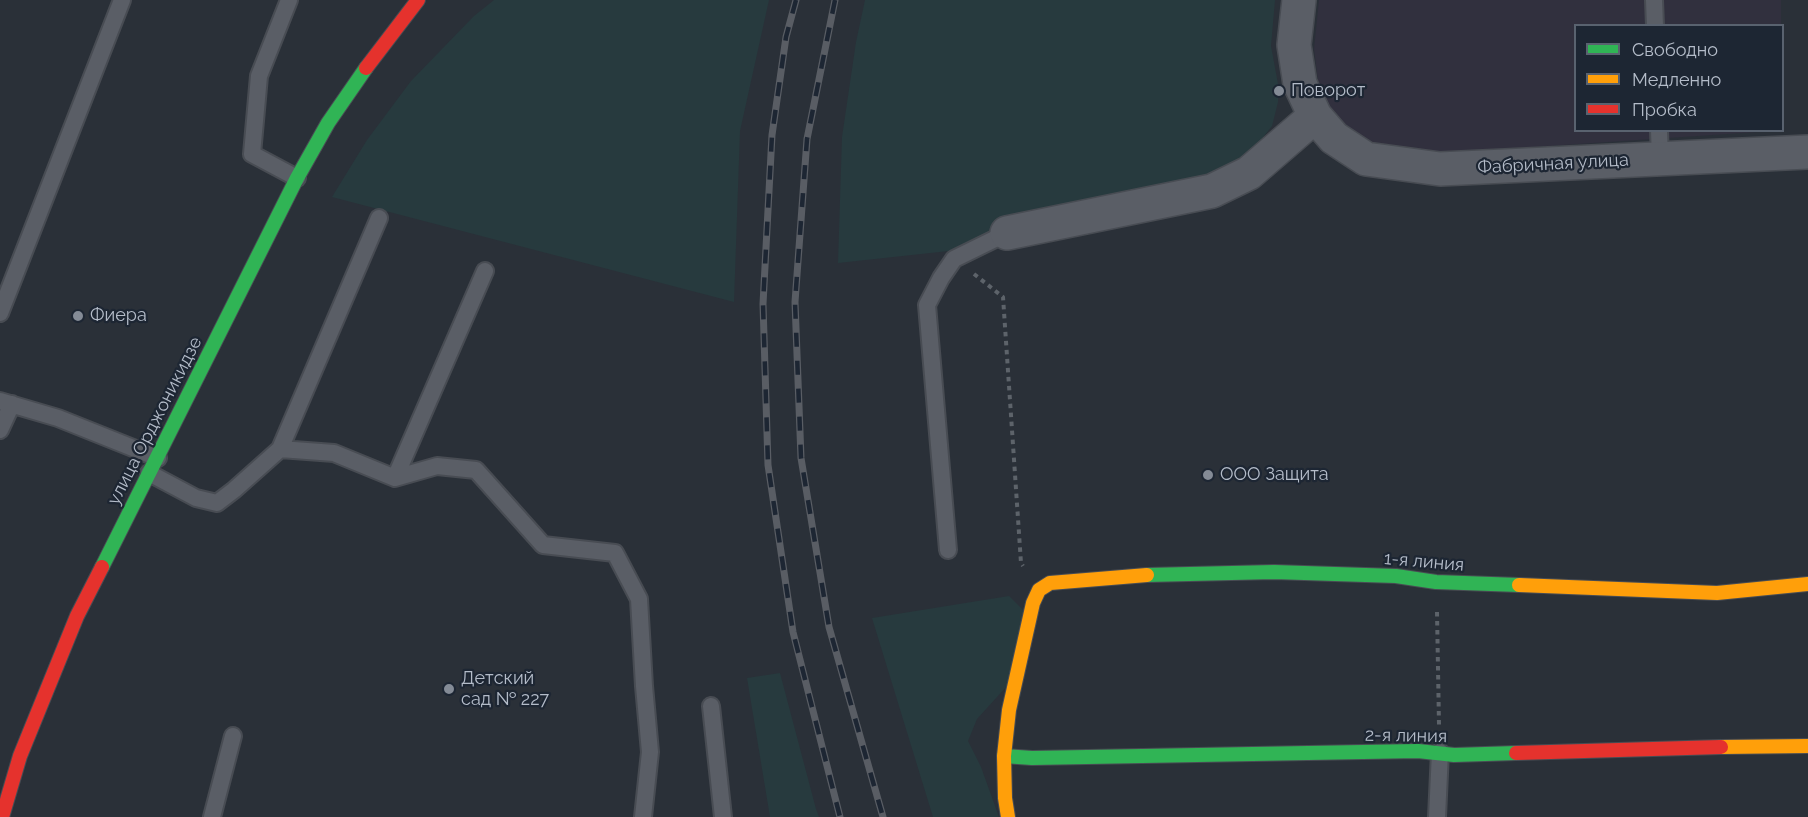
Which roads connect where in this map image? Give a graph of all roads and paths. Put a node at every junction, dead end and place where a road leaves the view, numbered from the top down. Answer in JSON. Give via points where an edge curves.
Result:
{"nodes":[{"id":1,"x":122,"y":0,"type":"edge"},
{"id":2,"x":289,"y":0,"type":"edge"},
{"id":3,"x":418,"y":0,"type":"edge"},
{"id":4,"x":1299,"y":0,"type":"edge"},
{"id":5,"x":1654,"y":0,"type":"edge"},
{"id":6,"x":430,"y":8,"type":"dead end"},
{"id":7,"x":1655,"y":24,"type":"edge"},
{"id":8,"x":373,"y":58,"type":"junction"},
{"id":9,"x":1316,"y":116,"type":"junction"},
{"id":10,"x":1660,"y":145,"type":"edge"},
{"id":11,"x":1808,"y":152,"type":"edge"},
{"id":12,"x":297,"y":178,"type":"junction"},
{"id":13,"x":379,"y":218,"type":"dead end"},
{"id":14,"x":1006,"y":233,"type":"joint"},
{"id":15,"x":954,"y":259,"type":"junction"},
{"id":16,"x":485,"y":271,"type":"dead end"},
{"id":17,"x":0,"y":313,"type":"edge"},
{"id":18,"x":6,"y":403,"type":"edge"},
{"id":19,"x":0,"y":430,"type":"edge"},
{"id":20,"x":280,"y":449,"type":"junction"},
{"id":21,"x":154,"y":465,"type":"junction"},
{"id":22,"x":395,"y":477,"type":"junction"},
{"id":23,"x":948,"y":550,"type":"dead end"},
{"id":24,"x":1436,"y":582,"type":"junction"},
{"id":25,"x":1808,"y":584,"type":"edge"},
{"id":26,"x":1040,"y":591,"type":"junction"},
{"id":27,"x":711,"y":706,"type":"dead end"},
{"id":28,"x":233,"y":736,"type":"dead end"},
{"id":29,"x":1808,"y":746,"type":"edge"},
{"id":30,"x":10,"y":752,"type":"edge"},
{"id":31,"x":1440,"y":752,"type":"junction"},
{"id":32,"x":1004,"y":756,"type":"junction"},
{"id":33,"x":2,"y":817,"type":"edge"},
{"id":34,"x":212,"y":817,"type":"edge"},
{"id":35,"x":643,"y":817,"type":"edge"},
{"id":36,"x":723,"y":817,"type":"edge"},
{"id":37,"x":1008,"y":817,"type":"edge"},
{"id":38,"x":1437,"y":817,"type":"edge"}],
"edges":[{"from":1,"to":17,"type":"lane"},
{"from":2,"to":12,"type":"lane","via":[[259,76],[252,154]]},
{"from":3,"to":8,"type":"street","name":"улица Орджоникидзе"},
{"from":4,"to":9,"type":"street","name":"Фабричная улица","via":[[1294,45],[1300,84]]},
{"from":5,"to":7,"type":"lane"},
{"from":6,"to":8,"type":"street","name":"улица Орджоникидзе"},
{"from":8,"to":12,"type":"street","name":"улица Орджоникидзе","via":[[327,123]]},
{"from":9,"to":10,"type":"street","name":"Фабричная улица","via":[[1335,138],[1366,159],[1440,169]]},
{"from":9,"to":14,"type":"street","via":[[1249,173],[1212,190]]},
{"from":10,"to":11,"type":"street","name":"Фабричная улица"},
{"from":12,"to":21,"type":"street","name":"улица Орджоникидзе"},
{"from":13,"to":20,"type":"lane"},
{"from":14,"to":15,"type":"lane"},
{"from":15,"to":23,"type":"lane","via":[[927,305]]},
{"from":15,"to":26,"type":"path","via":[[1003,297],[1021,563]]},
{"from":16,"to":22,"type":"lane"},
{"from":18,"to":19,"type":"lane"},
{"from":18,"to":21,"type":"lane","via":[[58,418]]},
{"from":20,"to":21,"type":"lane","via":[[217,502],[196,498]]},
{"from":20,"to":22,"type":"lane","via":[[334,453]]},
{"from":21,"to":30,"type":"street","name":"улица Орджоникидзе"},
{"from":22,"to":35,"type":"lane","via":[[437,466],[476,470],[543,545],[615,553],[639,599],[650,752]]},
{"from":24,"to":25,"type":"street","name":"1-я линия","via":[[1717,593]]},
{"from":24,"to":26,"type":"street","name":"1-я линия","via":[[1396,576],[1236,572],[1125,575],[1050,583]]},
{"from":24,"to":31,"type":"path"},
{"from":26,"to":32,"type":"street","via":[[1033,603],[1009,710]]},
{"from":27,"to":36,"type":"lane"},
{"from":28,"to":34,"type":"lane"},
{"from":29,"to":31,"type":"street","name":"2-я линия","via":[[1454,755]]},
{"from":30,"to":33,"type":"street","name":"улица Орджоникидзе"},
{"from":31,"to":32,"type":"street","name":"2-я линия"},
{"from":31,"to":38,"type":"lane"},
{"from":32,"to":37,"type":"street"}]}
